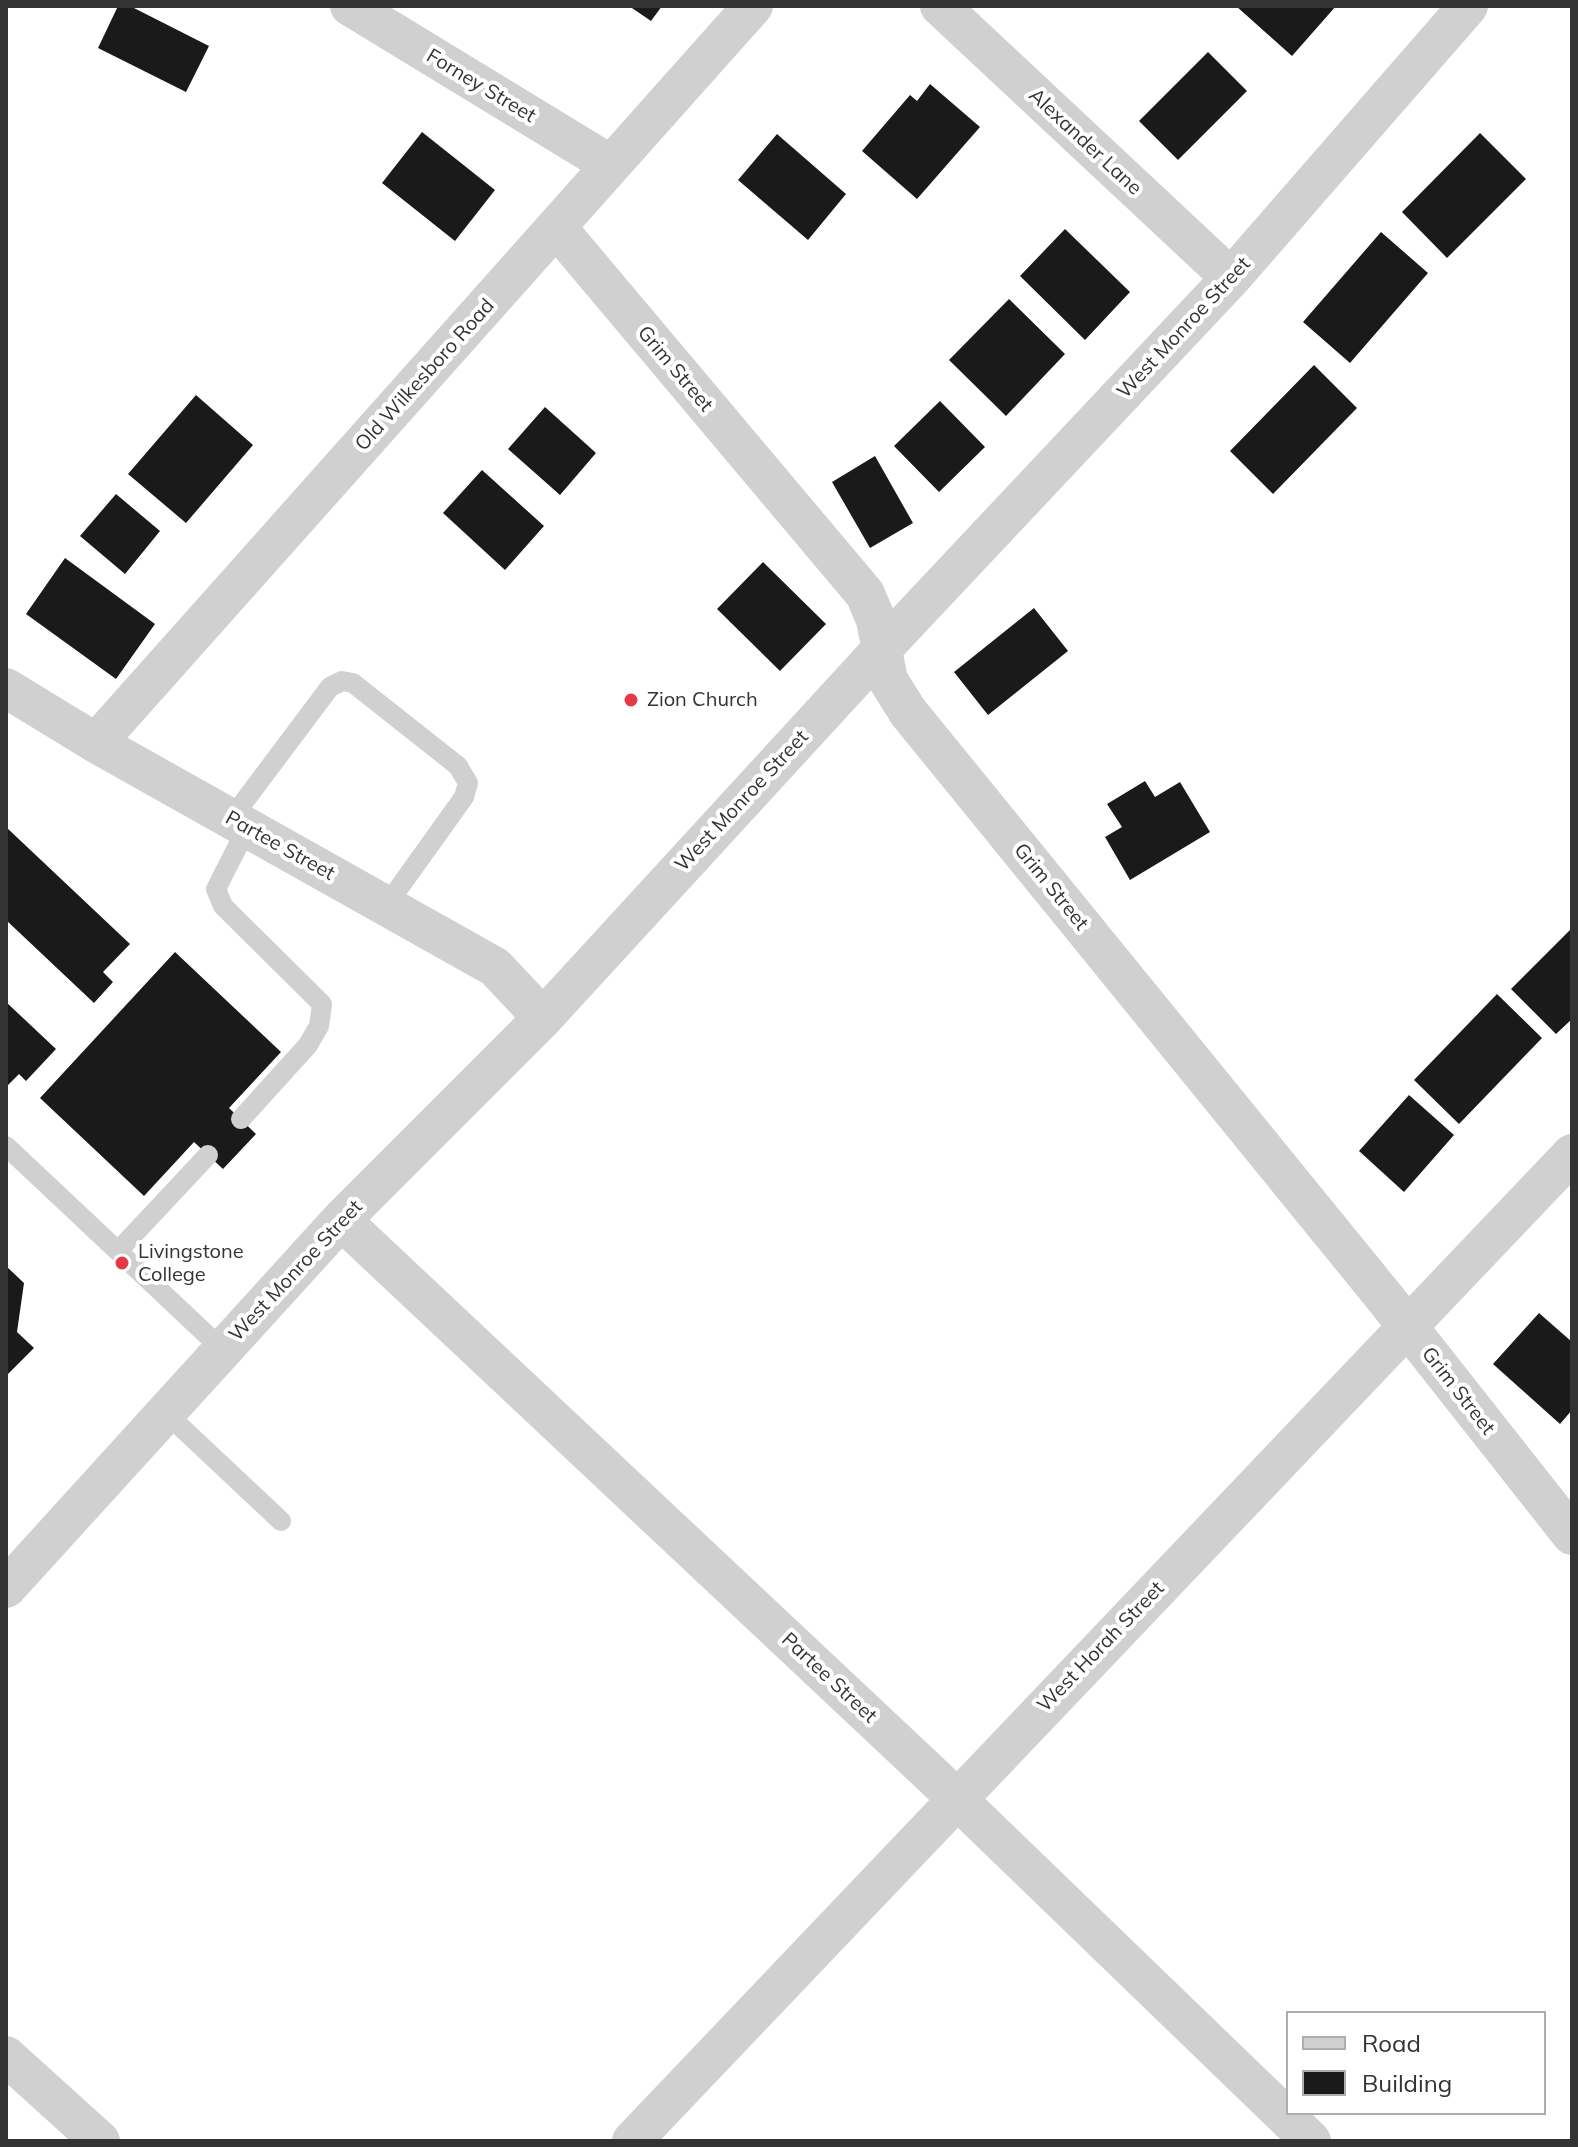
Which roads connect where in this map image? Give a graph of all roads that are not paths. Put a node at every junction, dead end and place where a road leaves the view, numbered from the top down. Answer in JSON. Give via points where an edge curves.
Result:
{"nodes":[{"id":1,"x":350,"y":6,"type":"edge"},
{"id":2,"x":753,"y":6,"type":"edge"},
{"id":3,"x":940,"y":6,"type":"edge"},
{"id":4,"x":1468,"y":6,"type":"edge"},
{"id":5,"x":611,"y":165,"type":"junction"},
{"id":6,"x":557,"y":228,"type":"junction"},
{"id":7,"x":1231,"y":278,"type":"junction"},
{"id":8,"x":881,"y":650,"type":"junction"},
{"id":9,"x":6,"y":688,"type":"edge"},
{"id":10,"x":96,"y":743,"type":"junction"},
{"id":11,"x":239,"y":823,"type":"junction"},
{"id":12,"x":386,"y":906,"type":"junction"},
{"id":13,"x":543,"y":1018,"type":"junction"},
{"id":14,"x":241,"y":1119,"type":"dead end"},
{"id":15,"x":6,"y":1146,"type":"edge"},
{"id":16,"x":1572,"y":1154,"type":"edge"},
{"id":17,"x":208,"y":1155,"type":"dead end"},
{"id":18,"x":341,"y":1220,"type":"junction"},
{"id":19,"x":118,"y":1251,"type":"junction"},
{"id":20,"x":1407,"y":1327,"type":"junction"},
{"id":21,"x":223,"y":1350,"type":"junction"},
{"id":22,"x":166,"y":1413,"type":"junction"},
{"id":23,"x":281,"y":1521,"type":"dead end"},
{"id":24,"x":1572,"y":1535,"type":"edge"},
{"id":25,"x":6,"y":1588,"type":"edge"},
{"id":26,"x":957,"y":1799,"type":"junction"},
{"id":27,"x":6,"y":2056,"type":"edge"},
{"id":28,"x":100,"y":2141,"type":"edge"},
{"id":29,"x":632,"y":2141,"type":"edge"},
{"id":30,"x":1311,"y":2141,"type":"edge"}],
"edges":[{"from":1,"to":5,"type":"street","name":"Forney Street"},
{"from":2,"to":5,"type":"street","name":"Old Wilkesboro Road"},
{"from":3,"to":7,"type":"street","name":"Alexander Lane"},
{"from":4,"to":7,"type":"street","name":"West Monroe Street"},
{"from":5,"to":6,"type":"street","name":"Old Wilkesboro Road"},
{"from":6,"to":8,"type":"street","name":"Grim Street","via":[[865,594]]},
{"from":6,"to":10,"type":"street","name":"Old Wilkesboro Road"},
{"from":7,"to":8,"type":"street","name":"West Monroe Street"},
{"from":8,"to":13,"type":"street","name":"West Monroe Street"},
{"from":8,"to":20,"type":"street","name":"Grim Street","via":[[888,680],[908,712]]},
{"from":9,"to":10,"type":"street","name":"Partee Street"},
{"from":10,"to":11,"type":"street","name":"Partee Street"},
{"from":11,"to":12,"type":"street","name":"Partee Street"},
{"from":11,"to":12,"type":"lane","via":[[330,687],[353,683],[458,766],[468,783],[464,797]]},
{"from":11,"to":14,"type":"lane","via":[[216,889],[223,906],[322,1004],[319,1026],[308,1045]]},
{"from":12,"to":13,"type":"street","name":"Partee Street","via":[[495,967]]},
{"from":13,"to":18,"type":"street","name":"West Monroe Street"},
{"from":15,"to":19,"type":"lane"},
{"from":16,"to":20,"type":"street","name":"West Horah Street"},
{"from":17,"to":19,"type":"lane"},
{"from":18,"to":21,"type":"street","name":"West Monroe Street"},
{"from":18,"to":26,"type":"street","name":"Partee Street"},
{"from":19,"to":21,"type":"lane"},
{"from":20,"to":24,"type":"street","name":"Grim Street"},
{"from":20,"to":26,"type":"street","name":"West Horah Street"},
{"from":21,"to":22,"type":"street","name":"West Monroe Street"},
{"from":22,"to":23,"type":"lane"},
{"from":22,"to":25,"type":"street","name":"West Monroe Street"},
{"from":26,"to":29,"type":"street","name":"West Horah Street"},
{"from":26,"to":30,"type":"street","name":"Partee Street"},
{"from":27,"to":28,"type":"street"}]}
